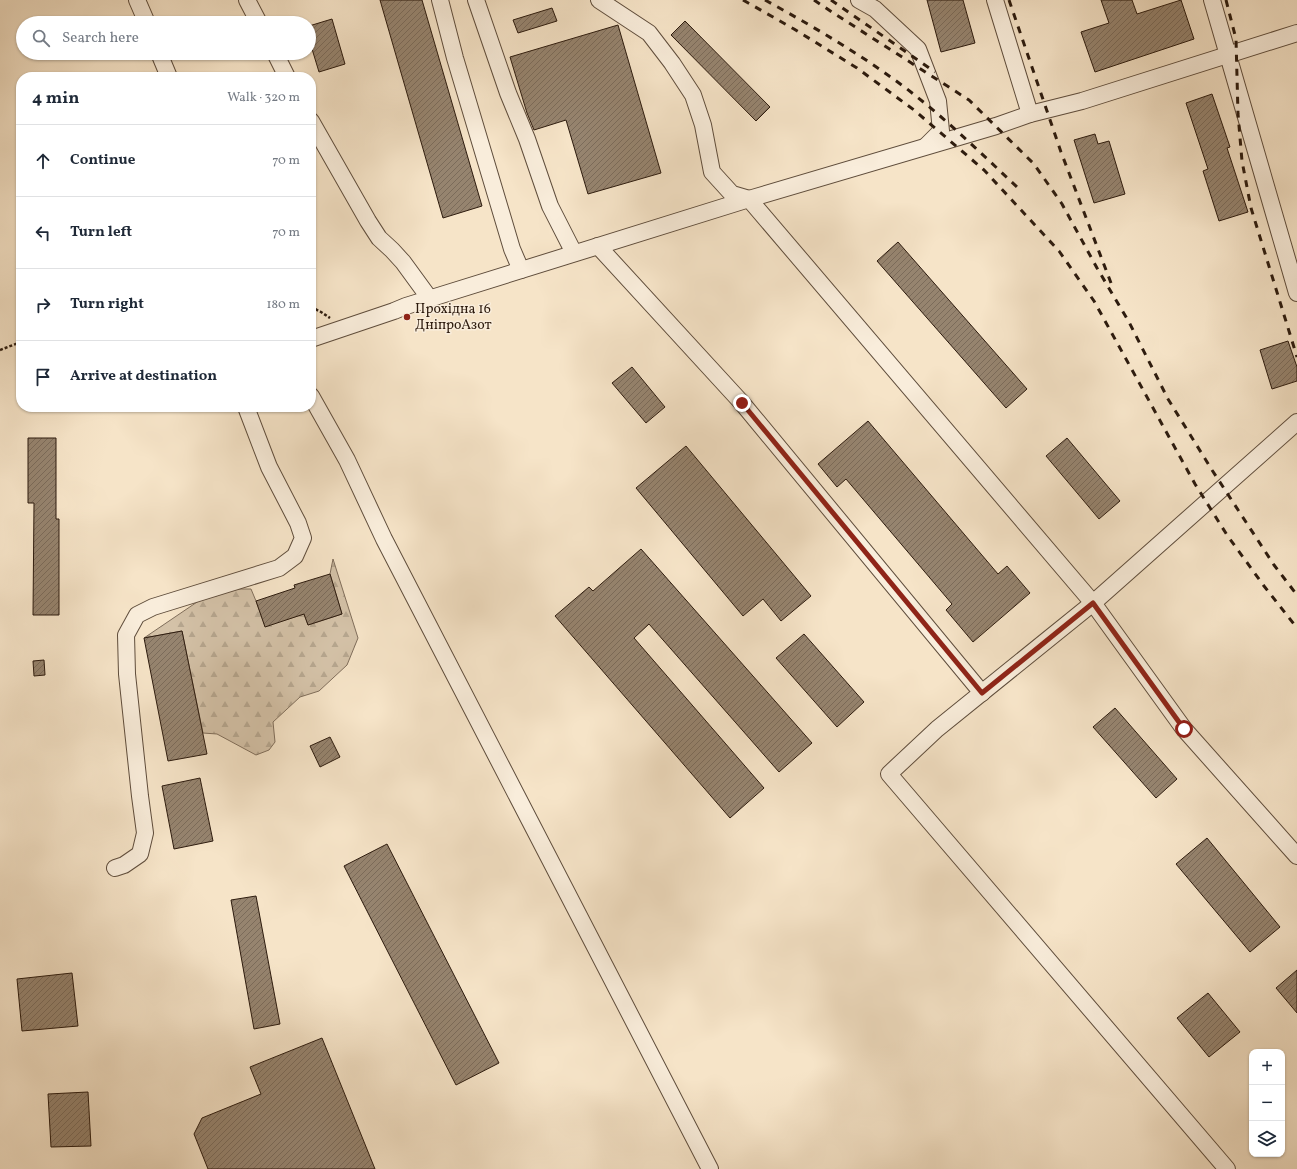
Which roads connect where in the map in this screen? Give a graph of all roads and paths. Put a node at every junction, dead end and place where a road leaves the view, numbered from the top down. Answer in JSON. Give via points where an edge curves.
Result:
{"nodes":[{"id":1,"x":137,"y":0,"type":"edge"},
{"id":2,"x":247,"y":0,"type":"edge"},
{"id":3,"x":440,"y":0,"type":"edge"},
{"id":4,"x":476,"y":0,"type":"edge"},
{"id":5,"x":599,"y":0,"type":"edge"},
{"id":6,"x":859,"y":0,"type":"edge"},
{"id":7,"x":995,"y":0,"type":"edge"},
{"id":8,"x":1212,"y":0,"type":"edge"},
{"id":9,"x":873,"y":4,"type":"edge"},
{"id":10,"x":144,"y":16,"type":"edge"},
{"id":11,"x":255,"y":16,"type":"edge"},
{"id":12,"x":1297,"y":32,"type":"edge"},
{"id":13,"x":1229,"y":54,"type":"junction"},
{"id":14,"x":162,"y":60,"type":"edge"},
{"id":15,"x":278,"y":60,"type":"edge"},
{"id":16,"x":167,"y":72,"type":"edge"},
{"id":17,"x":284,"y":72,"type":"edge"},
{"id":18,"x":1030,"y":114,"type":"junction"},
{"id":19,"x":316,"y":130,"type":"edge"},
{"id":20,"x":924,"y":147,"type":"junction"},
{"id":21,"x":749,"y":200,"type":"junction"},
{"id":22,"x":598,"y":246,"type":"junction"},
{"id":23,"x":574,"y":253,"type":"junction"},
{"id":24,"x":521,"y":270,"type":"junction"},
{"id":25,"x":1297,"y":293,"type":"edge"},
{"id":26,"x":430,"y":299,"type":"junction"},
{"id":27,"x":316,"y":336,"type":"edge"},
{"id":28,"x":16,"y":344,"type":"edge"},
{"id":29,"x":0,"y":350,"type":"edge"},
{"id":30,"x":316,"y":405,"type":"edge"},
{"id":31,"x":248,"y":412,"type":"edge"},
{"id":32,"x":1297,"y":422,"type":"edge"},
{"id":33,"x":1093,"y":603,"type":"junction"},
{"id":34,"x":982,"y":693,"type":"junction"},
{"id":35,"x":1297,"y":856,"type":"edge"},
{"id":36,"x":115,"y":868,"type":"dead end"},
{"id":37,"x":710,"y":1169,"type":"edge"},
{"id":38,"x":1227,"y":1169,"type":"edge"}],
"edges":[{"from":1,"to":10,"type":"street"},
{"from":2,"to":11,"type":"street"},
{"from":3,"to":24,"type":"street","via":[[512,249]]},
{"from":4,"to":23,"type":"street","via":[[550,206]]},
{"from":5,"to":21,"type":"street","via":[[649,33],[672,63],[693,95],[703,126],[712,172],[732,194]]},
{"from":6,"to":9,"type":"street"},
{"from":7,"to":18,"type":"street"},
{"from":8,"to":13,"type":"street"},
{"from":9,"to":20,"type":"street","via":[[918,49],[938,101],[941,131]]},
{"from":12,"to":13,"type":"street"},
{"from":13,"to":18,"type":"street","via":[[1082,101]]},
{"from":13,"to":25,"type":"street"},
{"from":14,"to":16,"type":"street"},
{"from":15,"to":17,"type":"street"},
{"from":18,"to":20,"type":"street"},
{"from":19,"to":26,"type":"street","via":[[379,238],[392,250]]},
{"from":20,"to":21,"type":"street"},
{"from":21,"to":22,"type":"street"},
{"from":21,"to":33,"type":"street"},
{"from":22,"to":23,"type":"street"},
{"from":22,"to":34,"type":"street","via":[[742,403]]},
{"from":23,"to":24,"type":"street"},
{"from":24,"to":26,"type":"street"},
{"from":26,"to":27,"type":"street"},
{"from":28,"to":29,"type":"path"},
{"from":30,"to":37,"type":"street","via":[[347,460],[384,539]]},
{"from":31,"to":36,"type":"street","via":[[303,538],[295,556],[279,568],[153,607],[137,615],[126,635],[127,674],[145,833],[140,854]]},
{"from":32,"to":33,"type":"street"},
{"from":33,"to":34,"type":"street"},
{"from":33,"to":35,"type":"street","via":[[1184,729]]},
{"from":34,"to":38,"type":"street","via":[[937,729],[889,774]]}]}
